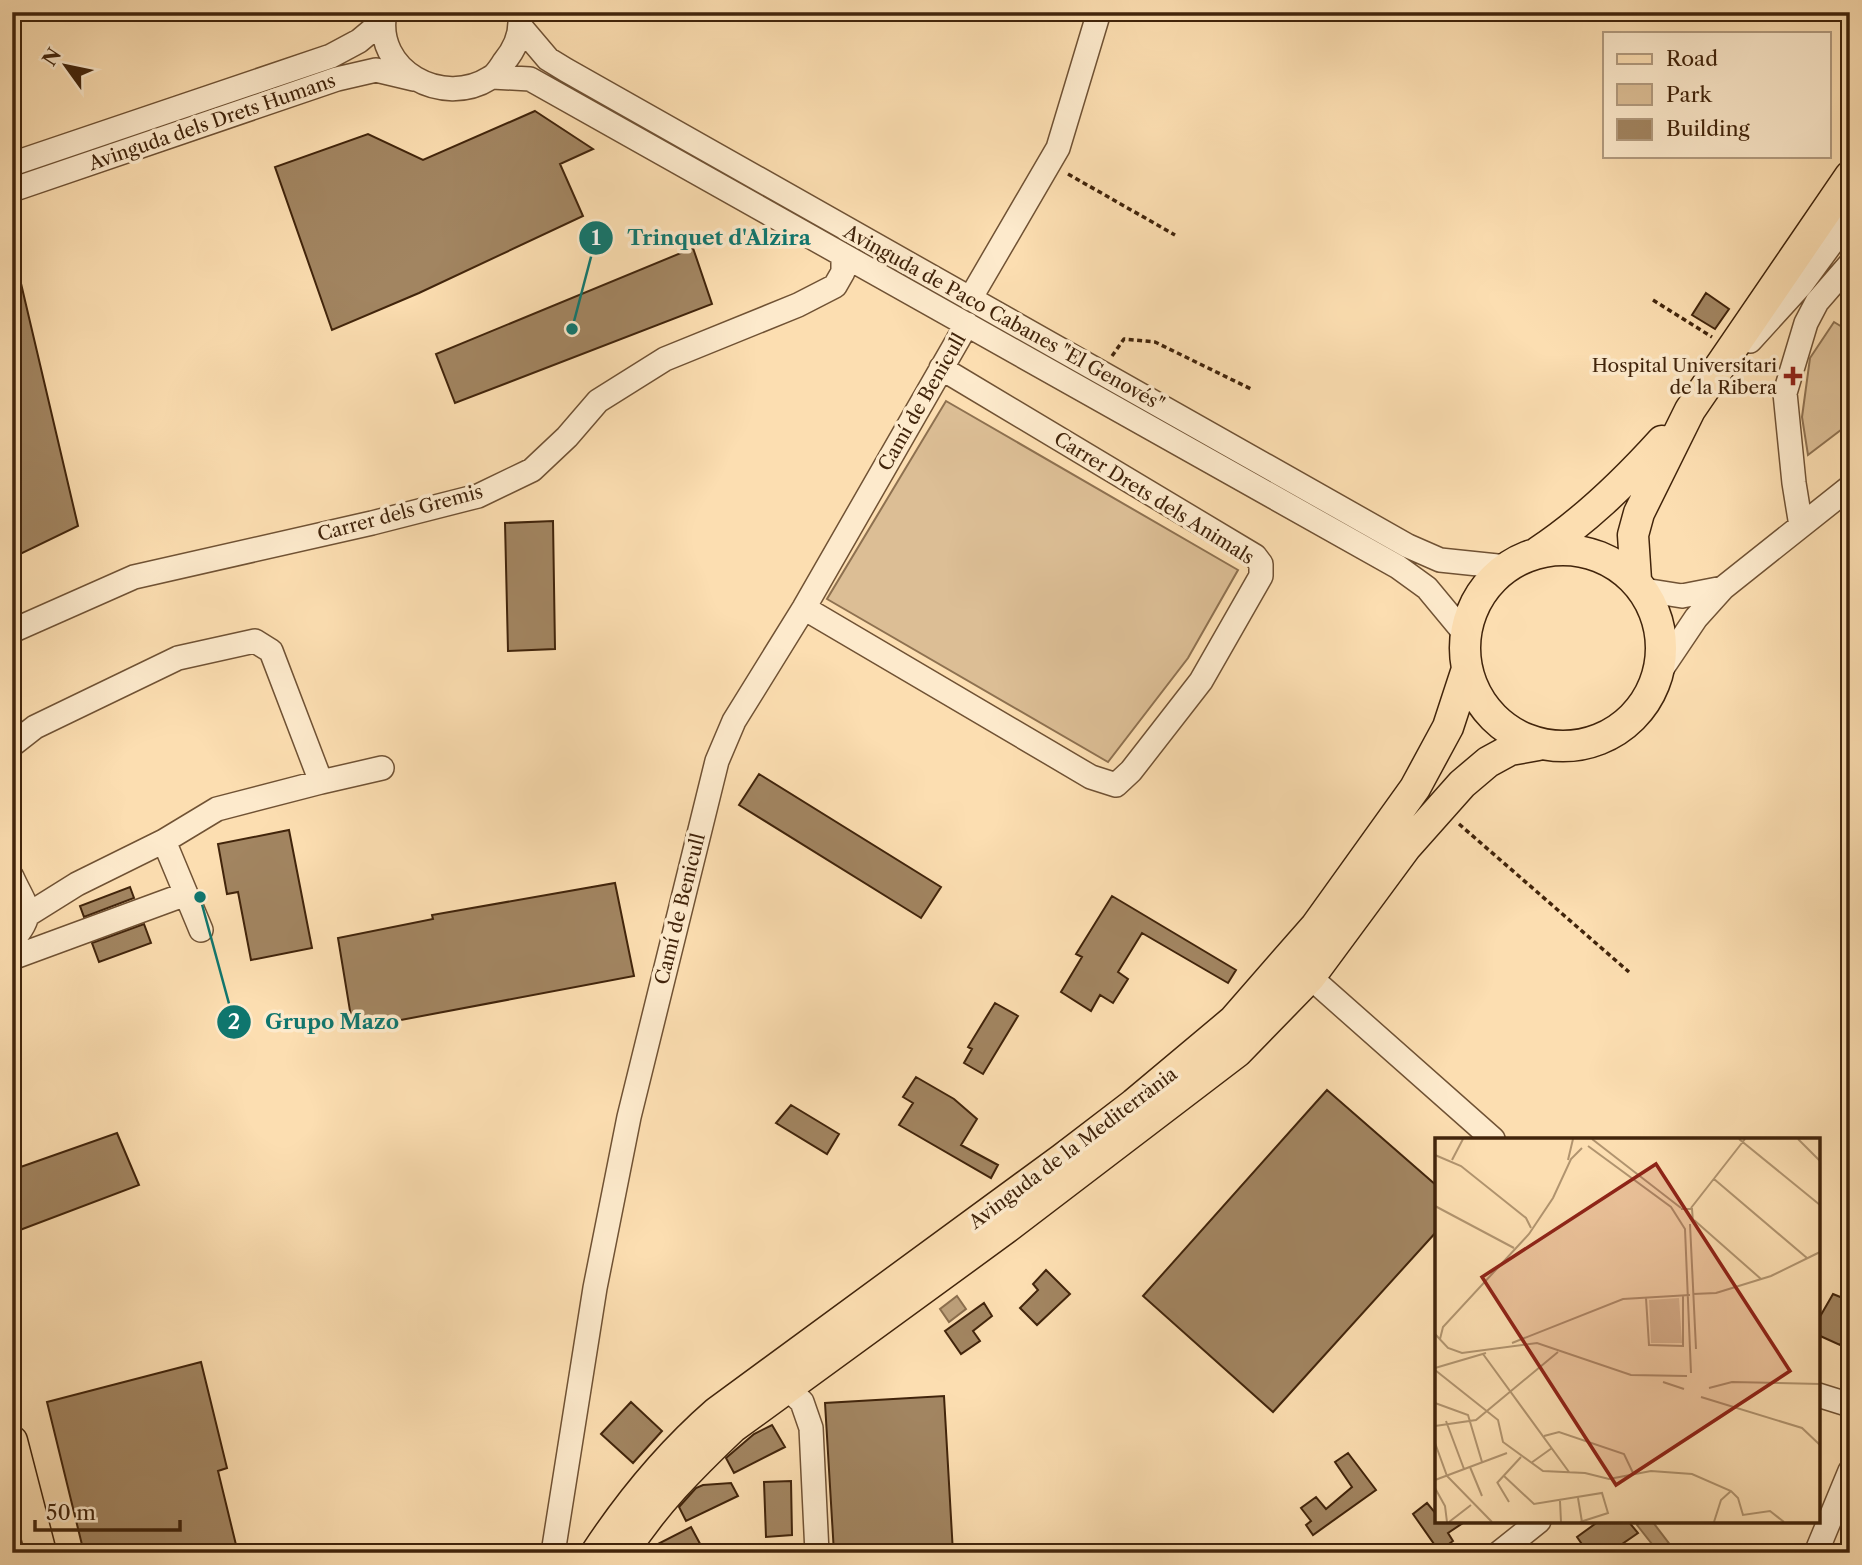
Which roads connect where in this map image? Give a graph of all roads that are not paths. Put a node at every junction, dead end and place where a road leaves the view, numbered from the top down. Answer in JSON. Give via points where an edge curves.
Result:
{"nodes":[{"id":1,"x":1099,"y":12,"type":"edge"},
{"id":2,"x":384,"y":17,"type":"edge"},
{"id":3,"x":521,"y":17,"type":"edge"},
{"id":4,"x":492,"y":77,"type":"junction"},
{"id":5,"x":414,"y":79,"type":"junction"},
{"id":6,"x":12,"y":164,"type":"edge"},
{"id":7,"x":1850,"y":176,"type":"edge"},
{"id":8,"x":12,"y":190,"type":"edge"},
{"id":9,"x":1850,"y":218,"type":"edge"},
{"id":10,"x":843,"y":255,"type":"junction"},
{"id":11,"x":1850,"y":264,"type":"edge"},
{"id":12,"x":970,"y":299,"type":"junction"},
{"id":13,"x":967,"y":324,"type":"junction"},
{"id":14,"x":941,"y":368,"type":"junction"},
{"id":15,"x":1694,"y":404,"type":"junction"},
{"id":16,"x":1850,"y":487,"type":"edge"},
{"id":17,"x":1801,"y":526,"type":"junction"},
{"id":18,"x":1538,"y":552,"type":"junction"},
{"id":19,"x":1507,"y":567,"type":"junction"},
{"id":20,"x":1640,"y":585,"type":"junction"},
{"id":21,"x":1723,"y":588,"type":"junction"},
{"id":22,"x":804,"y":608,"type":"junction"},
{"id":23,"x":12,"y":631,"type":"edge"},
{"id":24,"x":1466,"y":635,"type":"junction"},
{"id":25,"x":1468,"y":669,"type":"junction"},
{"id":26,"x":1659,"y":673,"type":"junction"},
{"id":27,"x":12,"y":745,"type":"edge"},
{"id":28,"x":1538,"y":745,"type":"junction"},
{"id":29,"x":382,"y":768,"type":"dead end"},
{"id":30,"x":321,"y":782,"type":"junction"},
{"id":31,"x":164,"y":841,"type":"junction"},
{"id":32,"x":12,"y":877,"type":"edge"},
{"id":33,"x":186,"y":894,"type":"junction"},
{"id":34,"x":20,"y":916,"type":"edge"},
{"id":35,"x":201,"y":930,"type":"dead end"},
{"id":36,"x":12,"y":941,"type":"edge"},
{"id":37,"x":12,"y":958,"type":"edge"},
{"id":38,"x":1310,"y":977,"type":"junction"},
{"id":39,"x":1492,"y":1138,"type":"edge"},
{"id":40,"x":787,"y":1388,"type":"junction"},
{"id":41,"x":1820,"y":1396,"type":"edge"},
{"id":42,"x":1850,"y":1405,"type":"edge"},
{"id":43,"x":12,"y":1441,"type":"edge"},
{"id":44,"x":1850,"y":1471,"type":"edge"},
{"id":45,"x":12,"y":1489,"type":"edge"},
{"id":46,"x":1536,"y":1523,"type":"edge"},
{"id":47,"x":28,"y":1553,"type":"edge"},
{"id":48,"x":41,"y":1553,"type":"edge"},
{"id":49,"x":554,"y":1553,"type":"edge"},
{"id":50,"x":596,"y":1553,"type":"edge"},
{"id":51,"x":623,"y":1553,"type":"edge"},
{"id":52,"x":817,"y":1553,"type":"edge"},
{"id":53,"x":1499,"y":1553,"type":"edge"},
{"id":54,"x":1816,"y":1553,"type":"edge"}],
"edges":[{"from":1,"to":12,"type":"street","via":[[1051,164]]},
{"from":2,"to":5,"type":"street","via":[[387,44],[395,61]]},
{"from":2,"to":6,"type":"street","name":"Avinguda dels Drets Humans","via":[[359,41],[331,56]]},
{"from":3,"to":4,"type":"street","via":[[514,50]]},
{"from":3,"to":12,"type":"street","name":"Avinguda de Paco Cabanes \"El Genovés\"","via":[[548,59]]},
{"from":4,"to":5,"type":"street","name":"Avinguda dels Drets Humans","via":[[467,89],[443,90]]},
{"from":4,"to":10,"type":"street","name":"Avinguda de Paco Cabanes \"El Genovés\"","via":[[530,79]]},
{"from":5,"to":8,"type":"street","name":"Avinguda dels Drets Humans","via":[[376,70],[337,79]]},
{"from":7,"to":15,"type":"main road"},
{"from":9,"to":15,"type":"street","via":[[1801,285]]},
{"from":10,"to":13,"type":"street","name":"Avinguda de Paco Cabanes \"El Genovés\""},
{"from":10,"to":23,"type":"street","name":"Carrer dels Gremis","via":[[843,272],[835,286],[665,359],[598,401],[532,470],[478,496],[134,578]]},
{"from":11,"to":17,"type":"street","via":[[1817,302],[1806,323],[1785,393]]},
{"from":12,"to":19,"type":"street","name":"Avinguda de Paco Cabanes \"El Genovés\"","via":[[1408,546],[1440,560]]},
{"from":13,"to":14,"type":"street","name":"Camí de Benicull"},
{"from":13,"to":24,"type":"street","name":"Avinguda de Paco Cabanes \"El Genovés\"","via":[[1398,567],[1427,588]]},
{"from":14,"to":22,"type":"street","name":"Camí de Benicull"},
{"from":14,"to":22,"type":"street","name":"Carrer Drets dels Animals","via":[[1255,556],[1261,576],[1201,681],[1116,785],[1091,777]]},
{"from":15,"to":18,"type":"main road","via":[[1621,485],[1565,535]]},
{"from":15,"to":20,"type":"main road","via":[[1639,513],[1633,535]]},
{"from":16,"to":17,"type":"street"},
{"from":17,"to":21,"type":"street"},
{"from":18,"to":19,"type":"main road"},
{"from":18,"to":20,"type":"main road","via":[[1590,552],[1615,563]]},
{"from":19,"to":24,"type":"main road","via":[[1487,586],[1473,609]]},
{"from":20,"to":21,"type":"street","via":[[1682,596]]},
{"from":20,"to":26,"type":"main road","via":[[1660,630]]},
{"from":21,"to":26,"type":"street","via":[[1696,618]]},
{"from":22,"to":49,"type":"street","name":"Camí de Benicull","via":[[734,721],[717,761],[621,1156],[595,1288]]},
{"from":24,"to":25,"type":"main road"},
{"from":25,"to":28,"type":"main road","via":[[1477,697],[1490,715]]},
{"from":25,"to":50,"type":"main road","name":"Avinguda de la Mediterrània","via":[[1448,727],[1415,788],[1316,926],[1233,1021],[1071,1152],[717,1412],[642,1487]]},
{"from":26,"to":28,"type":"main road","via":[[1648,698],[1630,720],[1608,735],[1582,744]]},
{"from":27,"to":30,"type":"street","via":[[35,727],[178,658],[255,641],[271,651]]},
{"from":28,"to":38,"type":"main road","name":"Avinguda de la Mediterrània","via":[[1510,750],[1462,784],[1406,848]]},
{"from":29,"to":30,"type":"street"},
{"from":30,"to":31,"type":"street","via":[[216,809]]},
{"from":31,"to":33,"type":"street"},
{"from":31,"to":34,"type":"street"},
{"from":32,"to":34,"type":"street"},
{"from":33,"to":35,"type":"street"},
{"from":33,"to":37,"type":"street"},
{"from":34,"to":36,"type":"street","via":[[26,925]]},
{"from":38,"to":39,"type":"street"},
{"from":38,"to":40,"type":"main road","name":"Avinguda de la Mediterrània","via":[[1209,1074]]},
{"from":40,"to":51,"type":"main road","name":"Avinguda de la Mediterrània","via":[[732,1428],[695,1463]]},
{"from":40,"to":52,"type":"street","via":[[802,1402],[811,1428]]},
{"from":41,"to":42,"type":"street"},
{"from":43,"to":48,"type":"main road"},
{"from":44,"to":54,"type":"street"},
{"from":45,"to":47,"type":"main road"},
{"from":46,"to":53,"type":"street"}]}
